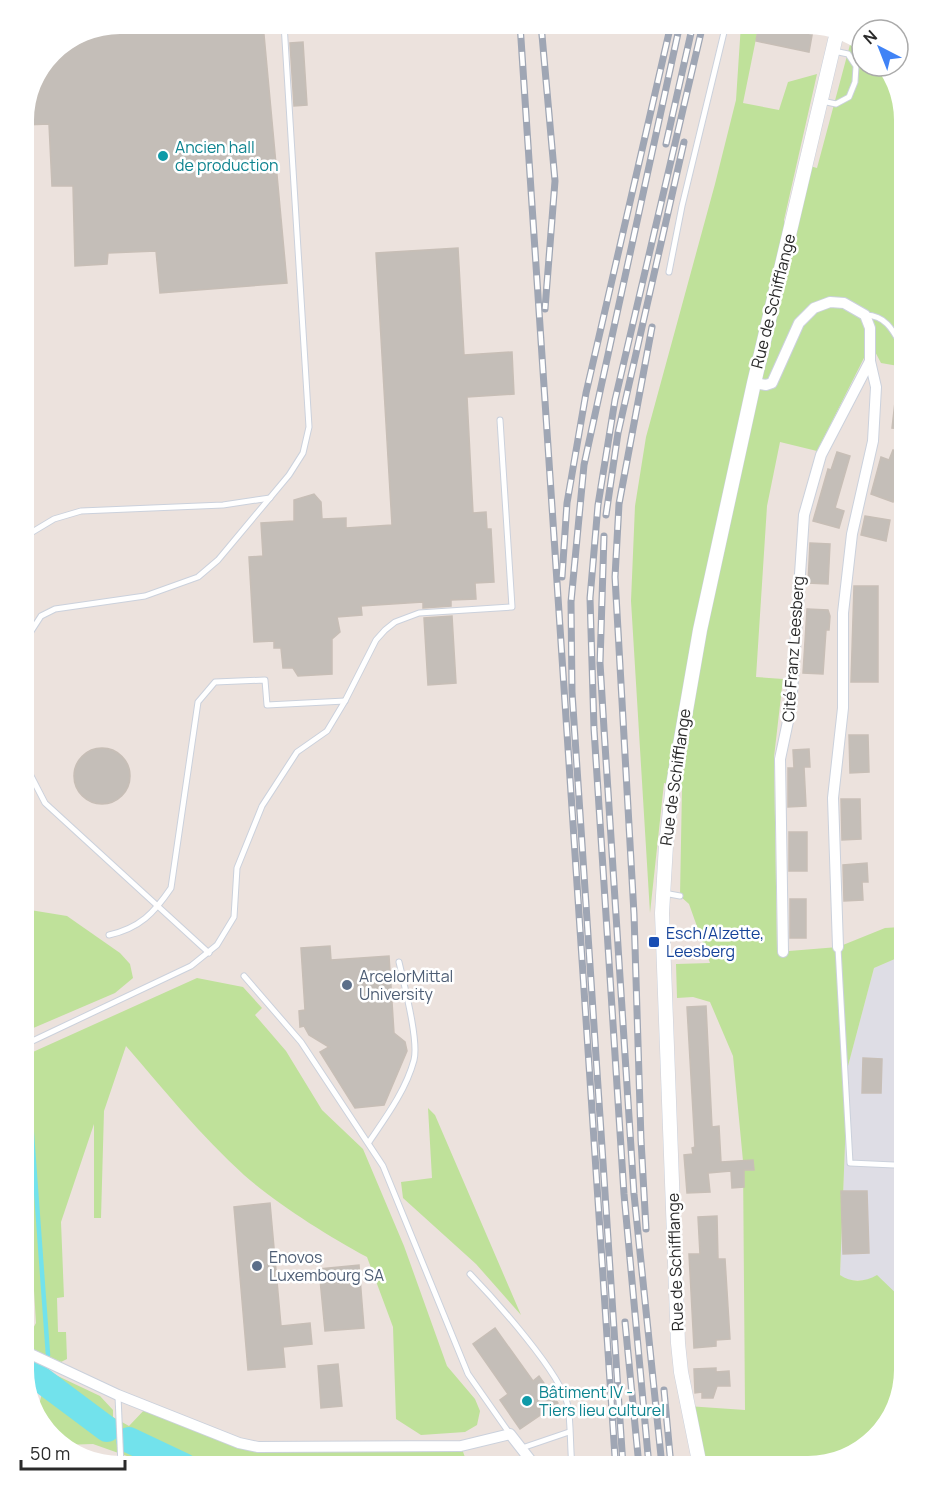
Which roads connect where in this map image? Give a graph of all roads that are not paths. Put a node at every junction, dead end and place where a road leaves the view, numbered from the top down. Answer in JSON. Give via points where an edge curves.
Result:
{"nodes":[{"id":1,"x":285,"y":34,"type":"edge"},
{"id":2,"x":723,"y":35,"type":"edge"},
{"id":3,"x":835,"y":39,"type":"edge"},
{"id":4,"x":832,"y":51,"type":"junction"},
{"id":5,"x":820,"y":101,"type":"junction"},
{"id":6,"x":669,"y":272,"type":"dead end"},
{"id":7,"x":865,"y":315,"type":"junction"},
{"id":8,"x":894,"y":332,"type":"edge"},
{"id":9,"x":870,"y":361,"type":"junction"},
{"id":10,"x":754,"y":383,"type":"junction"},
{"id":11,"x":500,"y":420,"type":"dead end"},
{"id":12,"x":270,"y":498,"type":"junction"},
{"id":13,"x":35,"y":531,"type":"edge"},
{"id":14,"x":35,"y":626,"type":"edge"},
{"id":15,"x":345,"y":701,"type":"junction"},
{"id":16,"x":34,"y":783,"type":"edge"},
{"id":17,"x":663,"y":893,"type":"junction"},
{"id":18,"x":680,"y":896,"type":"dead end"},
{"id":19,"x":158,"y":907,"type":"junction"},
{"id":20,"x":109,"y":935,"type":"dead end"},
{"id":21,"x":838,"y":947,"type":"joint"},
{"id":22,"x":783,"y":952,"type":"dead end"},
{"id":23,"x":209,"y":953,"type":"junction"},
{"id":24,"x":399,"y":962,"type":"dead end"},
{"id":25,"x":244,"y":976,"type":"dead end"},
{"id":26,"x":34,"y":1040,"type":"edge"},
{"id":27,"x":369,"y":1142,"type":"junction"},
{"id":28,"x":894,"y":1165,"type":"dead end"},
{"id":29,"x":470,"y":1274,"type":"dead end"},
{"id":30,"x":34,"y":1356,"type":"edge"},
{"id":31,"x":118,"y":1395,"type":"junction"},
{"id":32,"x":569,"y":1432,"type":"junction"},
{"id":33,"x":510,"y":1434,"type":"junction"},
{"id":34,"x":522,"y":1448,"type":"junction"},
{"id":35,"x":121,"y":1455,"type":"edge"},
{"id":36,"x":527,"y":1456,"type":"edge"},
{"id":37,"x":571,"y":1456,"type":"edge"},
{"id":38,"x":698,"y":1456,"type":"edge"}],
"edges":[{"from":1,"to":12,"type":"lane","via":[[309,427],[303,453]]},
{"from":2,"to":6,"type":"lane"},
{"from":3,"to":4,"type":"street","name":"Rue de Schifflange"},
{"from":4,"to":5,"type":"street","name":"Rue de Schifflange"},
{"from":4,"to":5,"type":"lane","via":[[848,54],[856,66],[855,82],[849,97],[836,104]]},
{"from":5,"to":10,"type":"street","name":"Rue de Schifflange"},
{"from":7,"to":8,"type":"lane","via":[[879,316]]},
{"from":7,"to":9,"type":"street","name":"Cité Franz Leesberg","via":[[870,328]]},
{"from":7,"to":10,"type":"street","via":[[844,303],[830,302],[814,308],[799,322],[772,383]]},
{"from":9,"to":21,"type":"street","name":"Cité Franz Leesberg","via":[[876,387],[873,441],[852,534],[843,613],[843,708],[833,798]]},
{"from":9,"to":22,"type":"street","name":"Cité Franz Leesberg","via":[[821,455],[804,515],[791,707],[780,759]]},
{"from":10,"to":17,"type":"street","name":"Rue de Schifflange","via":[[685,703]]},
{"from":11,"to":15,"type":"lane","via":[[512,607],[419,613],[395,622],[376,640]]},
{"from":12,"to":13,"type":"lane","via":[[223,505],[81,511],[54,519]]},
{"from":12,"to":14,"type":"lane","via":[[218,560],[198,577],[145,596],[55,609],[41,616]]},
{"from":15,"to":19,"type":"lane","via":[[267,705],[266,680],[215,682],[198,702],[171,888]]},
{"from":15,"to":23,"type":"lane","via":[[327,731],[297,752],[262,806],[237,868],[234,917],[224,937]]},
{"from":16,"to":19,"type":"lane","via":[[45,803]]},
{"from":17,"to":18,"type":"lane"},
{"from":17,"to":38,"type":"street","name":"Rue de Schifflange","via":[[678,1342]]},
{"from":19,"to":20,"type":"lane","via":[[131,930]]},
{"from":19,"to":23,"type":"lane"},
{"from":21,"to":28,"type":"lane","via":[[850,1163]]},
{"from":23,"to":26,"type":"lane","via":[[191,966]]},
{"from":24,"to":27,"type":"lane","via":[[415,1058],[392,1108]]},
{"from":25,"to":27,"type":"lane","via":[[302,1042]]},
{"from":27,"to":33,"type":"lane","via":[[383,1166],[468,1374]]},
{"from":29,"to":32,"type":"lane","via":[[522,1333],[563,1392]]},
{"from":30,"to":31,"type":"street"},
{"from":31,"to":33,"type":"street","via":[[258,1447],[461,1446]]},
{"from":31,"to":35,"type":"lane"},
{"from":32,"to":34,"type":"lane"},
{"from":32,"to":37,"type":"lane"},
{"from":33,"to":34,"type":"street"},
{"from":34,"to":36,"type":"street"}]}
